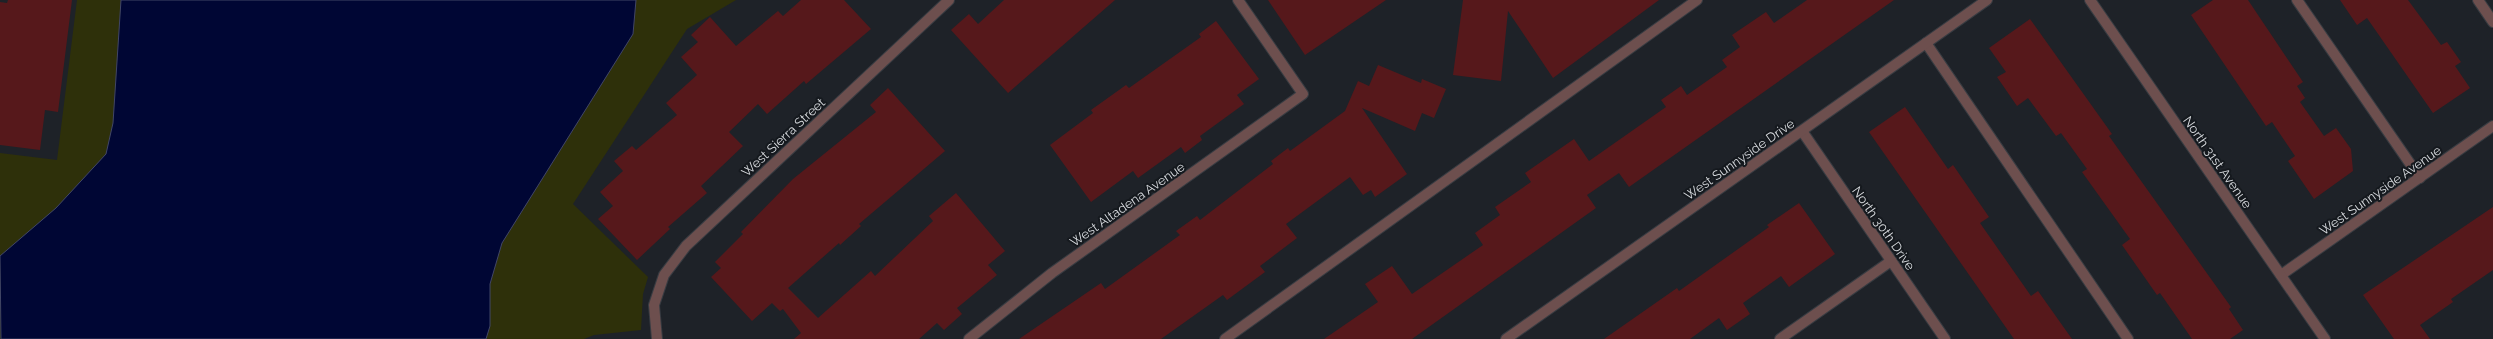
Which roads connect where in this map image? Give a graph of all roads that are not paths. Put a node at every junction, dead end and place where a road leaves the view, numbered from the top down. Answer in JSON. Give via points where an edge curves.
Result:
{"nodes":[{"id":1,"x":949,"y":0,"type":"edge"},
{"id":2,"x":1238,"y":0,"type":"edge"},
{"id":3,"x":1697,"y":0,"type":"edge"},
{"id":4,"x":1987,"y":0,"type":"edge"},
{"id":5,"x":2090,"y":0,"type":"edge"},
{"id":6,"x":2297,"y":0,"type":"edge"},
{"id":7,"x":2478,"y":0,"type":"edge"},
{"id":8,"x":2493,"y":22,"type":"edge"},
{"id":9,"x":1926,"y":42,"type":"junction"},
{"id":10,"x":2493,"y":126,"type":"edge"},
{"id":11,"x":1802,"y":131,"type":"junction"},
{"id":12,"x":2420,"y":178,"type":"junction"},
{"id":13,"x":1891,"y":261,"type":"junction"},
{"id":14,"x":2281,"y":275,"type":"junction"},
{"id":15,"x":657,"y":339,"type":"edge"},
{"id":16,"x":969,"y":339,"type":"edge"},
{"id":17,"x":1225,"y":339,"type":"edge"},
{"id":18,"x":1506,"y":339,"type":"edge"},
{"id":19,"x":1780,"y":339,"type":"edge"},
{"id":20,"x":1945,"y":339,"type":"edge"},
{"id":21,"x":2128,"y":339,"type":"edge"},
{"id":22,"x":2325,"y":339,"type":"edge"}],
"edges":[{"from":1,"to":15,"type":"street","name":"West Sierra Street","via":[[686,246],[664,275],[654,306]]},
{"from":2,"to":16,"type":"street","name":"West Altadena Avenue","via":[[1303,94],[1052,273]]},
{"from":3,"to":17,"type":"street"},
{"from":4,"to":9,"type":"street","name":"West Sunnyside Drive"},
{"from":5,"to":14,"type":"street","name":"North 31st Avenue"},
{"from":6,"to":12,"type":"street"},
{"from":7,"to":8,"type":"street"},
{"from":9,"to":11,"type":"street","name":"West Sunnyside Drive"},
{"from":9,"to":21,"type":"street"},
{"from":10,"to":12,"type":"street","name":"West Sunnyside Avenue"},
{"from":11,"to":13,"type":"street","name":"North 30th Drive"},
{"from":11,"to":18,"type":"street","name":"West Sunnyside Drive"},
{"from":12,"to":14,"type":"street","name":"West Sunnyside Avenue"},
{"from":13,"to":19,"type":"street"},
{"from":13,"to":20,"type":"street","name":"North 30th Drive"},
{"from":14,"to":22,"type":"street","name":"North 31st Avenue"}]}
